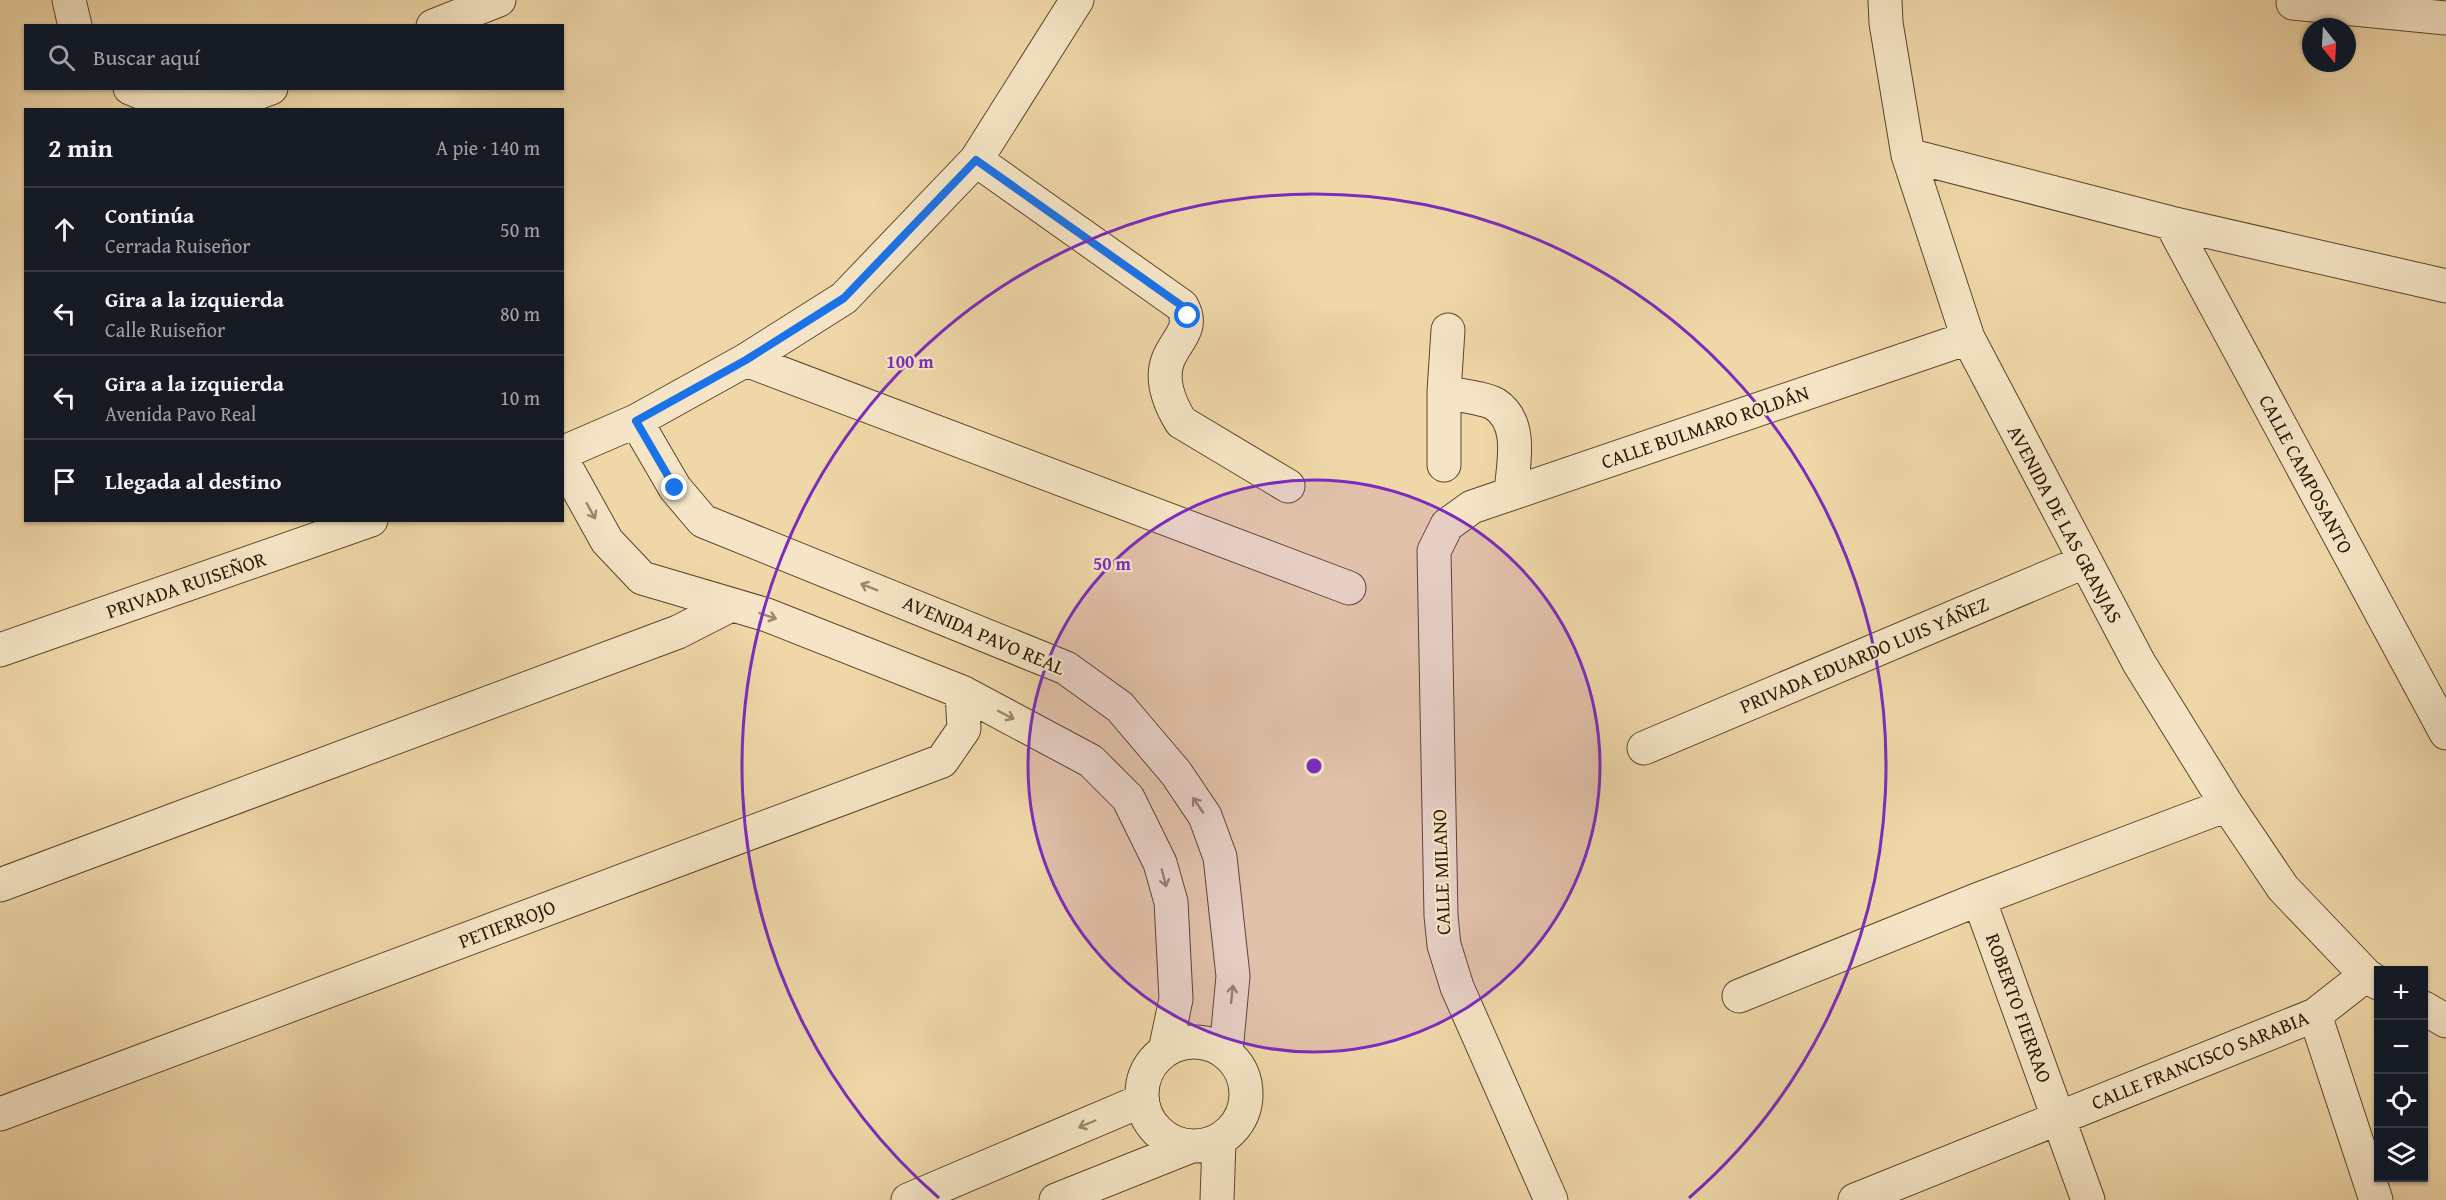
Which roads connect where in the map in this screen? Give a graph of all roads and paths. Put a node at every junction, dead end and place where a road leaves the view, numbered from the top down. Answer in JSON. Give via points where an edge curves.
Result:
{"nodes":[{"id":1,"x":69,"y":0,"type":"edge"},
{"id":2,"x":499,"y":0,"type":"edge"},
{"id":3,"x":1077,"y":0,"type":"edge"},
{"id":4,"x":1885,"y":0,"type":"edge"},
{"id":5,"x":2294,"y":3,"type":"dead end"},
{"id":6,"x":2446,"y":18,"type":"edge"},
{"id":7,"x":75,"y":24,"type":"edge"},
{"id":8,"x":438,"y":24,"type":"edge"},
{"id":9,"x":135,"y":90,"type":"edge"},
{"id":10,"x":266,"y":90,"type":"edge"},
{"id":11,"x":1908,"y":155,"type":"junction"},
{"id":12,"x":976,"y":160,"type":"junction"},
{"id":13,"x":2171,"y":223,"type":"junction"},
{"id":14,"x":2446,"y":286,"type":"edge"},
{"id":15,"x":1448,"y":330,"type":"dead end"},
{"id":16,"x":1968,"y":338,"type":"junction"},
{"id":17,"x":746,"y":360,"type":"junction"},
{"id":18,"x":1444,"y":392,"type":"junction"},
{"id":19,"x":636,"y":421,"type":"junction"},
{"id":20,"x":564,"y":452,"type":"edge"},
{"id":21,"x":564,"y":464,"type":"edge"},
{"id":22,"x":1444,"y":465,"type":"dead end"},
{"id":23,"x":1288,"y":486,"type":"dead end"},
{"id":24,"x":1510,"y":493,"type":"junction"},
{"id":25,"x":365,"y":522,"type":"edge"},
{"id":26,"x":1447,"y":525,"type":"joint"},
{"id":27,"x":2084,"y":562,"type":"junction"},
{"id":28,"x":1349,"y":588,"type":"dead end"},
{"id":29,"x":731,"y":605,"type":"junction"},
{"id":30,"x":0,"y":650,"type":"edge"},
{"id":31,"x":962,"y":692,"type":"junction"},
{"id":32,"x":2444,"y":721,"type":"edge"},
{"id":33,"x":1644,"y":748,"type":"dead end"},
{"id":34,"x":2227,"y":805,"type":"junction"},
{"id":35,"x":0,"y":885,"type":"edge"},
{"id":36,"x":1979,"y":898,"type":"junction"},
{"id":37,"x":2372,"y":979,"type":"edge"},
{"id":38,"x":1739,"y":996,"type":"dead end"},
{"id":39,"x":2428,"y":1010,"type":"edge"},
{"id":40,"x":2315,"y":1015,"type":"junction"},
{"id":41,"x":2446,"y":1021,"type":"edge"},
{"id":42,"x":1165,"y":1051,"type":"junction"},
{"id":43,"x":1226,"y":1052,"type":"junction"},
{"id":44,"x":1141,"y":1101,"type":"junction"},
{"id":45,"x":0,"y":1114,"type":"edge"},
{"id":46,"x":2060,"y":1118,"type":"junction"},
{"id":47,"x":1204,"y":1144,"type":"junction"},
{"id":48,"x":908,"y":1200,"type":"edge"},
{"id":49,"x":1056,"y":1200,"type":"edge"},
{"id":50,"x":1217,"y":1200,"type":"edge"},
{"id":51,"x":1551,"y":1200,"type":"edge"},
{"id":52,"x":1855,"y":1200,"type":"edge"},
{"id":53,"x":2088,"y":1200,"type":"edge"},
{"id":54,"x":2376,"y":1200,"type":"edge"}],
"edges":[{"from":1,"to":7,"type":"street"},
{"from":2,"to":8,"type":"street"},
{"from":3,"to":12,"type":"street"},
{"from":4,"to":11,"type":"street","name":"AVENIDA DE LAS GRANJAS"},
{"from":5,"to":6,"type":"street"},
{"from":9,"to":10,"type":"street","via":[[158,100],[205,104],[244,99]]},
{"from":11,"to":13,"type":"street"},
{"from":11,"to":16,"type":"street","name":"AVENIDA DE LAS GRANJAS"},
{"from":12,"to":17,"type":"street","via":[[844,298]]},
{"from":12,"to":23,"type":"street","via":[[1182,306],[1188,316],[1186,326],[1167,361],[1165,378],[1173,409],[1181,422]]},
{"from":13,"to":14,"type":"street"},
{"from":13,"to":32,"type":"street","name":"CALLE CAMPOSANTO"},
{"from":15,"to":18,"type":"street"},
{"from":16,"to":24,"type":"street","name":"CALLE BULMARO ROLDÁN"},
{"from":16,"to":27,"type":"street","name":"AVENIDA DE LAS GRANJAS"},
{"from":17,"to":19,"type":"street"},
{"from":17,"to":28,"type":"street"},
{"from":18,"to":22,"type":"street"},
{"from":18,"to":24,"type":"street","via":[[1494,403],[1510,420],[1515,441]]},
{"from":19,"to":20,"type":"street"},
{"from":43,"to":19,"type":"street","name":"AVENIDA PAVO REAL","one_way":true,"via":[[1233,976],[1220,857],[1205,816],[1176,772],[1120,707],[1066,668],[703,521],[675,488]]},
{"from":21,"to":29,"type":"street","one_way":true,"via":[[607,541],[642,578]]},
{"from":24,"to":26,"type":"street","name":"CALLE BULMARO ROLDÁN","via":[[1472,507]]},
{"from":25,"to":30,"type":"street","name":"PRIVADA RUISEÑOR"},
{"from":26,"to":51,"type":"street","name":"CALLE MILANO","via":[[1434,551],[1440,916],[1444,945],[1456,987]]},
{"from":27,"to":33,"type":"street","name":"PRIVADA EDUARDO LUIS YÁÑEZ"},
{"from":27,"to":34,"type":"street","name":"AVENIDA DE LAS GRANJAS","via":[[2139,663]]},
{"from":29,"to":31,"type":"street","one_way":true,"via":[[767,615]]},
{"from":29,"to":35,"type":"street","via":[[678,632]]},
{"from":31,"to":42,"type":"street","one_way":true,"via":[[1091,761],[1128,798],[1160,863],[1171,902],[1176,999]]},
{"from":31,"to":45,"type":"street","name":"PETIERROJO","via":[[964,729],[942,761]]},
{"from":34,"to":36,"type":"street"},
{"from":34,"to":37,"type":"street","name":"AVENIDA DE LAS GRANJAS","via":[[2283,888]]},
{"from":36,"to":38,"type":"street"},
{"from":36,"to":46,"type":"street","name":"ROBERTO FIERRAO"},
{"from":37,"to":40,"type":"street","name":"CALLE FRANCISCO SARABIA"},
{"from":39,"to":41,"type":"street"},
{"from":40,"to":46,"type":"street","name":"CALLE FRANCISCO SARABIA"},
{"from":40,"to":54,"type":"street"},
{"from":42,"to":43,"type":"street","via":[[1185,1043],[1206,1043]]},
{"from":42,"to":44,"type":"street","via":[[1151,1064],[1143,1082]]},
{"from":43,"to":47,"type":"street","via":[[1240,1068],[1247,1088],[1245,1109],[1235,1128]]},
{"from":44,"to":47,"type":"street","via":[[1157,1132],[1172,1142]]},
{"from":44,"to":48,"type":"street","one_way":true},
{"from":46,"to":52,"type":"street","name":"CALLE FRANCISCO SARABIA"},
{"from":46,"to":53,"type":"street","name":"ROBERTO FIERRAO"},
{"from":47,"to":49,"type":"street"},
{"from":47,"to":50,"type":"street"}]}
